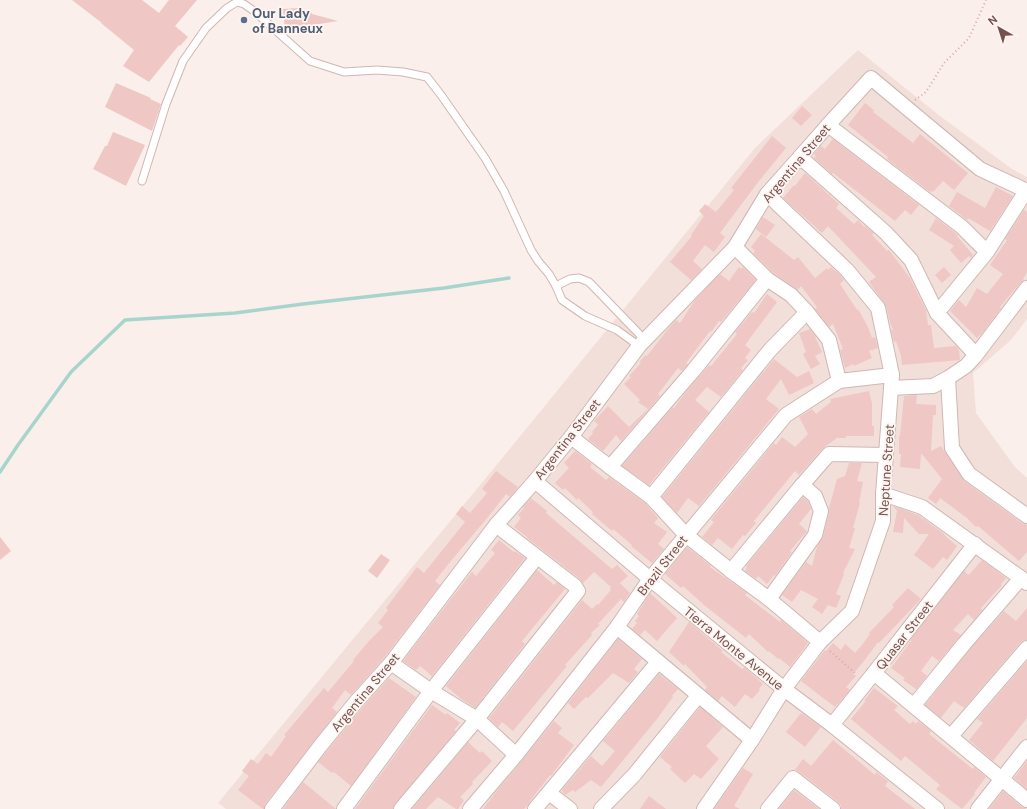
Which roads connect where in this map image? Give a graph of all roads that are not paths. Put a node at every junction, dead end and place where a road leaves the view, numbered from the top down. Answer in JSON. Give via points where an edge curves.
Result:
{"nodes":[{"id":1,"x":828,"y":125,"type":"junction"},
{"id":2,"x":800,"y":157,"type":"junction"},
{"id":3,"x":142,"y":181,"type":"dead end"},
{"id":4,"x":1026,"y":191,"type":"edge"},
{"id":5,"x":767,"y":194,"type":"junction"},
{"id":6,"x":735,"y":247,"type":"junction"},
{"id":7,"x":987,"y":252,"type":"junction"},
{"id":8,"x":767,"y":279,"type":"junction"},
{"id":9,"x":556,"y":286,"type":"junction"},
{"id":10,"x":1027,"y":288,"type":"edge"},
{"id":11,"x":808,"y":312,"type":"junction"},
{"id":12,"x":937,"y":313,"type":"junction"},
{"id":13,"x":642,"y":343,"type":"junction"},
{"id":14,"x":976,"y":355,"type":"junction"},
{"id":15,"x":948,"y":378,"type":"junction"},
{"id":16,"x":839,"y":381,"type":"junction"},
{"id":17,"x":891,"y":382,"type":"junction"},
{"id":18,"x":571,"y":437,"type":"junction"},
{"id":19,"x":886,"y":456,"type":"junction"},
{"id":20,"x":610,"y":467,"type":"junction"},
{"id":21,"x":535,"y":481,"type":"junction"},
{"id":22,"x":802,"y":484,"type":"junction"},
{"id":23,"x":883,"y":494,"type":"junction"},
{"id":24,"x":651,"y":497,"type":"junction"},
{"id":25,"x":1027,"y":516,"type":"edge"},
{"id":26,"x":496,"y":525,"type":"junction"},
{"id":27,"x":686,"y":535,"type":"junction"},
{"id":28,"x":975,"y":544,"type":"junction"},
{"id":29,"x":537,"y":557,"type":"junction"},
{"id":30,"x":731,"y":571,"type":"junction"},
{"id":31,"x":650,"y":579,"type":"junction"},
{"id":32,"x":1024,"y":581,"type":"edge"},
{"id":33,"x":769,"y":599,"type":"junction"},
{"id":34,"x":617,"y":627,"type":"junction"},
{"id":35,"x":820,"y":642,"type":"junction"},
{"id":36,"x":1027,"y":648,"type":"edge"},
{"id":37,"x":658,"y":662,"type":"junction"},
{"id":38,"x":391,"y":663,"type":"junction"},
{"id":39,"x":870,"y":678,"type":"junction"},
{"id":40,"x":784,"y":690,"type":"junction"},
{"id":41,"x":431,"y":691,"type":"junction"},
{"id":42,"x":698,"y":696,"type":"junction"},
{"id":43,"x":914,"y":705,"type":"junction"},
{"id":44,"x":476,"y":719,"type":"junction"},
{"id":45,"x":832,"y":725,"type":"junction"},
{"id":46,"x":951,"y":736,"type":"junction"},
{"id":47,"x":752,"y":740,"type":"junction"},
{"id":48,"x":1027,"y":747,"type":"edge"},
{"id":49,"x":516,"y":755,"type":"junction"},
{"id":50,"x":1002,"y":780,"type":"junction"},
{"id":51,"x":549,"y":793,"type":"junction"},
{"id":52,"x":1027,"y":800,"type":"edge"},
{"id":53,"x":272,"y":809,"type":"edge"},
{"id":54,"x":344,"y":809,"type":"edge"},
{"id":55,"x":401,"y":809,"type":"edge"},
{"id":56,"x":470,"y":809,"type":"edge"},
{"id":57,"x":535,"y":809,"type":"edge"},
{"id":58,"x":570,"y":809,"type":"edge"},
{"id":59,"x":601,"y":809,"type":"edge"},
{"id":60,"x":704,"y":809,"type":"edge"},
{"id":61,"x":768,"y":809,"type":"edge"},
{"id":62,"x":832,"y":809,"type":"edge"},
{"id":63,"x":937,"y":809,"type":"edge"},
{"id":64,"x":978,"y":809,"type":"edge"}],
"edges":[{"from":1,"to":2,"type":"street","name":"Argentina Street"},
{"from":1,"to":4,"type":"street","name":"Argentina Street","via":[[871,78],[980,169]]},
{"from":1,"to":7,"type":"street","via":[[962,226]]},
{"from":2,"to":5,"type":"street","name":"Argentina Street"},
{"from":2,"to":12,"type":"street","via":[[886,233],[911,260]]},
{"from":3,"to":9,"type":"lane","via":[[166,104],[183,61],[206,28],[237,2],[254,11],[310,61],[344,72],[377,70],[426,77],[485,158],[504,191],[534,256]]},
{"from":4,"to":7,"type":"street"},
{"from":5,"to":6,"type":"street","name":"Argentina Street"},
{"from":5,"to":17,"type":"street","name":"Neptune Street","via":[[847,270],[878,308]]},
{"from":6,"to":8,"type":"street"},
{"from":6,"to":13,"type":"street","name":"Argentina Street"},
{"from":7,"to":12,"type":"street"},
{"from":8,"to":11,"type":"street","via":[[791,295]]},
{"from":8,"to":20,"type":"street","via":[[693,371]]},
{"from":9,"to":13,"type":"lane","via":[[562,300],[585,316]]},
{"from":9,"to":13,"type":"lane","via":[[570,279],[579,278],[589,282]]},
{"from":10,"to":14,"type":"street","name":"Brazil Street"},
{"from":11,"to":16,"type":"street","via":[[829,340]]},
{"from":11,"to":24,"type":"street","via":[[770,350]]},
{"from":12,"to":14,"type":"street"},
{"from":13,"to":18,"type":"street","name":"Argentina Street"},
{"from":14,"to":15,"type":"street","name":"Brazil Street","via":[[966,366]]},
{"from":15,"to":17,"type":"street","name":"Brazil Street","via":[[933,386]]},
{"from":15,"to":25,"type":"street","via":[[952,448],[969,474]]},
{"from":16,"to":17,"type":"street","name":"Brazil Street"},
{"from":16,"to":27,"type":"street","name":"Brazil Street","via":[[786,415]]},
{"from":17,"to":19,"type":"street","name":"Neptune Street"},
{"from":18,"to":20,"type":"street"},
{"from":18,"to":21,"type":"street","name":"Argentina Street"},
{"from":19,"to":22,"type":"street","via":[[829,454]]},
{"from":19,"to":23,"type":"street","name":"Neptune Street"},
{"from":20,"to":24,"type":"street"},
{"from":21,"to":26,"type":"street","name":"Argentina Street"},
{"from":21,"to":31,"type":"street","name":"Tierra Monte Avenue"},
{"from":22,"to":30,"type":"street"},
{"from":22,"to":33,"type":"street","via":[[815,496],[820,511],[816,535]]},
{"from":23,"to":28,"type":"street","via":[[922,507]]},
{"from":23,"to":35,"type":"street","name":"Neptune Street","via":[[883,521],[852,611]]},
{"from":24,"to":27,"type":"street"},
{"from":26,"to":29,"type":"street"},
{"from":26,"to":38,"type":"street","name":"Argentina Street"},
{"from":27,"to":30,"type":"street"},
{"from":27,"to":31,"type":"street","name":"Brazil Street"},
{"from":28,"to":32,"type":"street"},
{"from":28,"to":39,"type":"street","name":"Quasar Street"},
{"from":29,"to":41,"type":"street"},
{"from":29,"to":44,"type":"street","via":[[578,591]]},
{"from":30,"to":33,"type":"street"},
{"from":31,"to":34,"type":"street","name":"Brazil Street"},
{"from":31,"to":40,"type":"street","name":"Tierra Monte Avenue"},
{"from":32,"to":43,"type":"street","via":[[964,644]]},
{"from":33,"to":35,"type":"street"},
{"from":34,"to":37,"type":"street"},
{"from":34,"to":49,"type":"street","name":"Brazil Street"},
{"from":35,"to":40,"type":"street","name":"Neptune Street"},
{"from":36,"to":46,"type":"street"},
{"from":37,"to":42,"type":"street"},
{"from":37,"to":51,"type":"street"},
{"from":38,"to":41,"type":"street"},
{"from":38,"to":53,"type":"street","name":"Argentina Street","via":[[355,703]]},
{"from":39,"to":43,"type":"street"},
{"from":39,"to":45,"type":"street","name":"Quasar Street"},
{"from":40,"to":45,"type":"street","name":"Tierra Monte Avenue"},
{"from":40,"to":47,"type":"street","name":"Neptune Street"},
{"from":41,"to":44,"type":"street"},
{"from":41,"to":54,"type":"street"},
{"from":42,"to":47,"type":"street"},
{"from":42,"to":59,"type":"street","via":[[634,775]]},
{"from":43,"to":46,"type":"street"},
{"from":44,"to":49,"type":"street"},
{"from":44,"to":55,"type":"street"},
{"from":45,"to":63,"type":"street","name":"Tierra Monte Avenue"},
{"from":46,"to":50,"type":"street"},
{"from":47,"to":60,"type":"street","name":"Neptune Street"},
{"from":48,"to":50,"type":"street"},
{"from":49,"to":56,"type":"street","name":"Brazil Street"},
{"from":50,"to":52,"type":"street"},
{"from":50,"to":64,"type":"street"},
{"from":51,"to":57,"type":"street"},
{"from":51,"to":58,"type":"street"},
{"from":61,"to":62,"type":"street","via":[[793,778]]}]}
